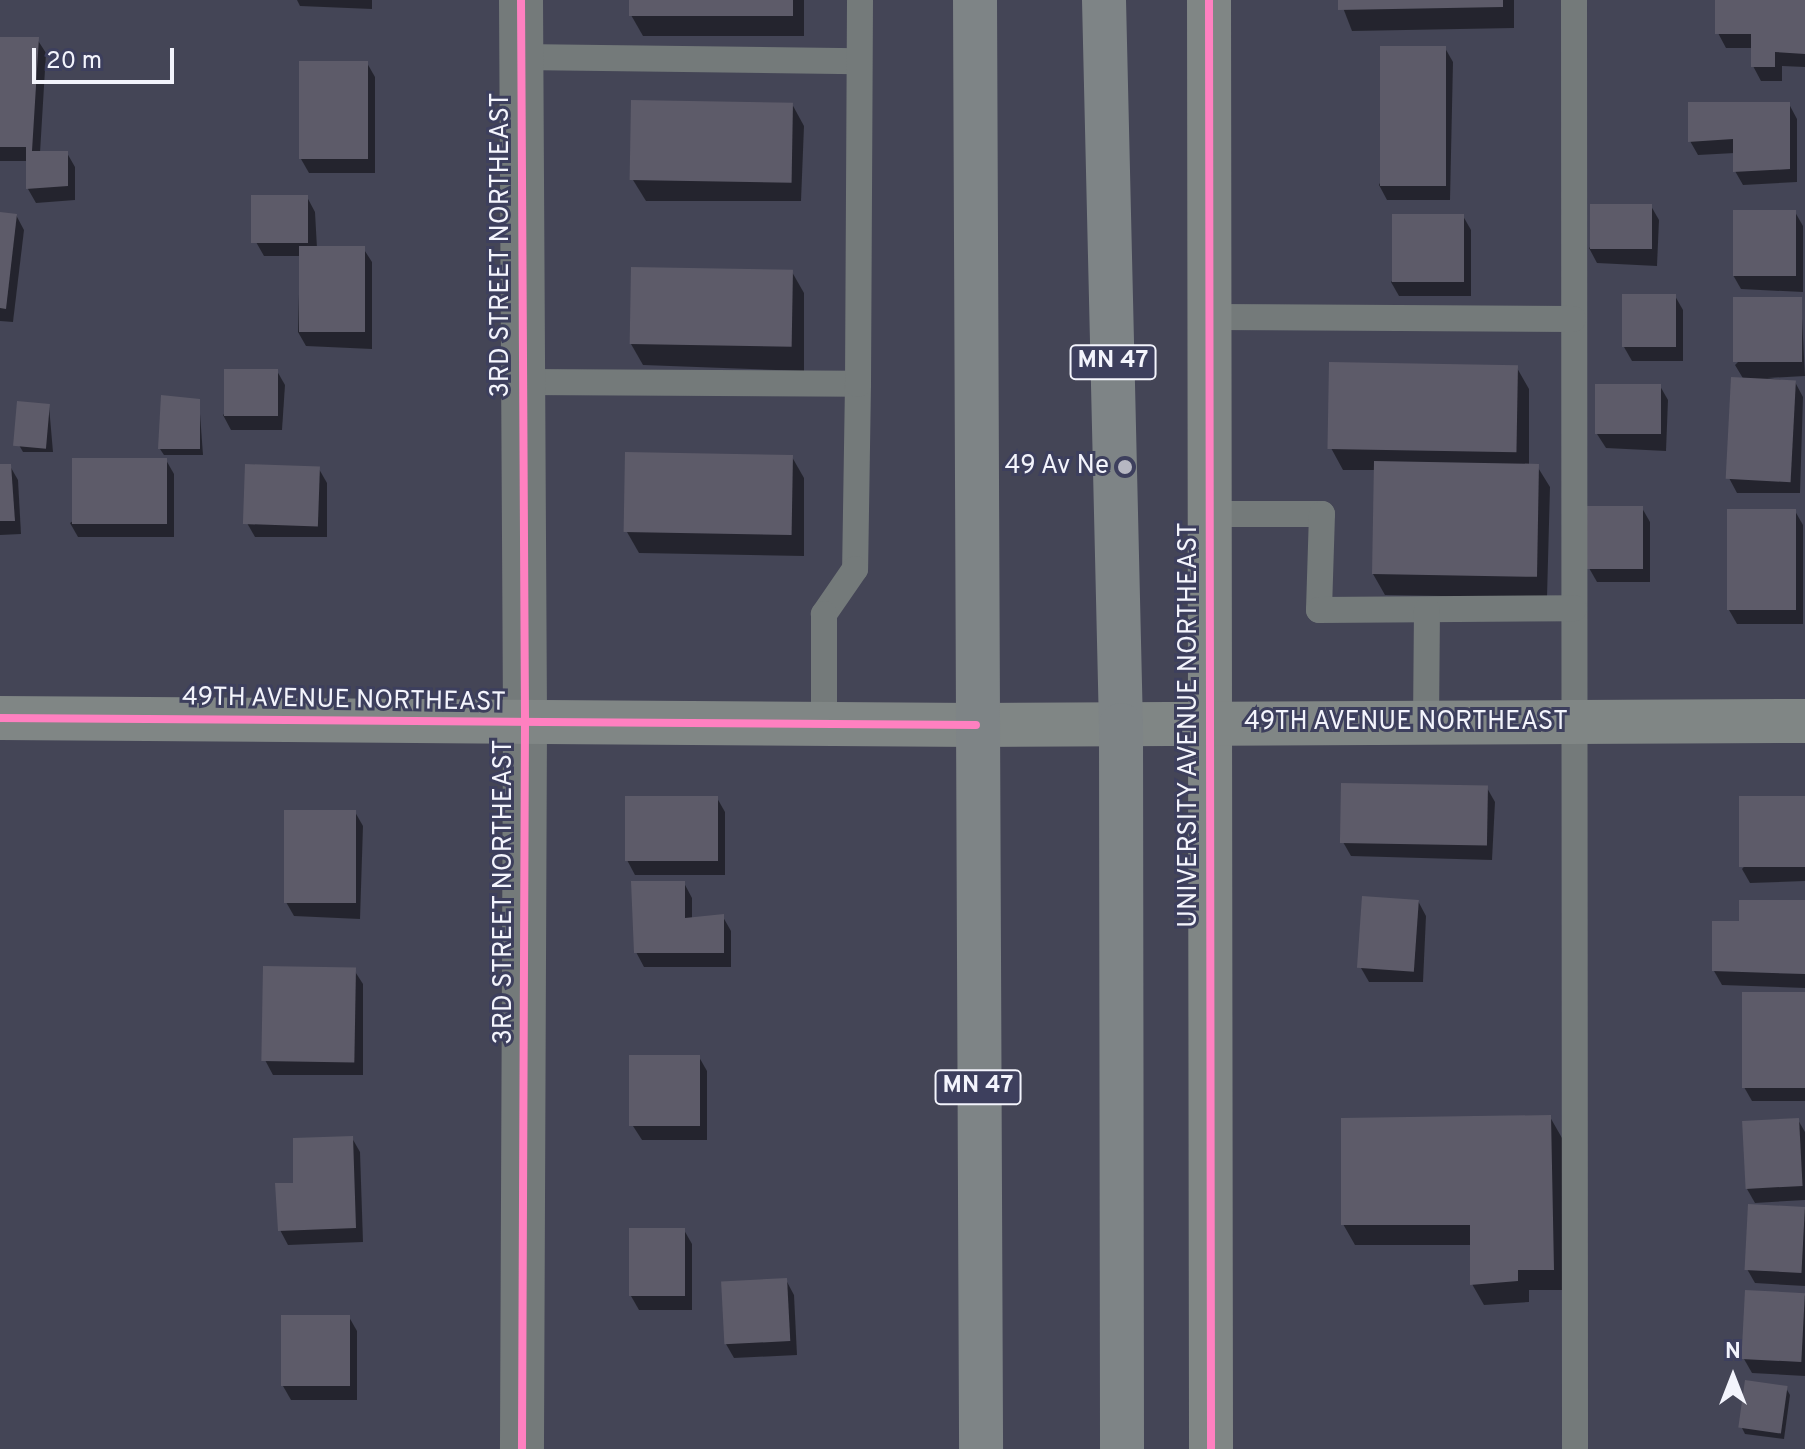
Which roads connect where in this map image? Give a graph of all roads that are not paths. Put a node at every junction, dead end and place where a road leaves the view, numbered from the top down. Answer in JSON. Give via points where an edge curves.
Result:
{"nodes":[{"id":1,"x":521,"y":0,"type":"edge"},
{"id":2,"x":860,"y":0,"type":"edge"},
{"id":3,"x":975,"y":0,"type":"edge"},
{"id":4,"x":1104,"y":0,"type":"edge"},
{"id":5,"x":1209,"y":0,"type":"edge"},
{"id":6,"x":1574,"y":0,"type":"edge"},
{"id":7,"x":521,"y":57,"type":"junction"},
{"id":8,"x":859,"y":61,"type":"junction"},
{"id":9,"x":1209,"y":317,"type":"junction"},
{"id":10,"x":1573,"y":319,"type":"junction"},
{"id":11,"x":523,"y":382,"type":"junction"},
{"id":12,"x":858,"y":384,"type":"junction"},
{"id":13,"x":1210,"y":514,"type":"junction"},
{"id":14,"x":1574,"y":608,"type":"junction"},
{"id":15,"x":1427,"y":610,"type":"junction"},
{"id":16,"x":0,"y":718,"type":"edge"},
{"id":17,"x":1805,"y":721,"type":"edge"},
{"id":18,"x":1574,"y":722,"type":"junction"},
{"id":19,"x":525,"y":723,"type":"junction"},
{"id":20,"x":1426,"y":723,"type":"junction"},
{"id":21,"x":824,"y":724,"type":"junction"},
{"id":22,"x":1210,"y":724,"type":"junction"},
{"id":23,"x":976,"y":725,"type":"junction"},
{"id":24,"x":1121,"y":725,"type":"junction"},
{"id":25,"x":522,"y":1449,"type":"edge"},
{"id":26,"x":981,"y":1449,"type":"edge"},
{"id":27,"x":1122,"y":1449,"type":"edge"},
{"id":28,"x":1211,"y":1449,"type":"edge"},
{"id":29,"x":1575,"y":1449,"type":"edge"}],
"edges":[{"from":1,"to":7,"type":"street","name":"3RD STREET NORTHEAST"},
{"from":2,"to":8,"type":"lane"},
{"from":3,"to":23,"type":"main road","number":"MN 47"},
{"from":4,"to":24,"type":"main road","number":"MN 47"},
{"from":5,"to":9,"type":"street","name":"UNIVERSITY AVENUE NORTHEAST"},
{"from":6,"to":10,"type":"lane"},
{"from":7,"to":8,"type":"lane"},
{"from":7,"to":11,"type":"street","name":"3RD STREET NORTHEAST"},
{"from":8,"to":12,"type":"lane"},
{"from":9,"to":10,"type":"lane"},
{"from":9,"to":13,"type":"street","name":"UNIVERSITY AVENUE NORTHEAST"},
{"from":10,"to":14,"type":"lane"},
{"from":11,"to":12,"type":"lane"},
{"from":11,"to":19,"type":"street","name":"3RD STREET NORTHEAST"},
{"from":12,"to":21,"type":"lane","via":[[855,569],[824,614]]},
{"from":13,"to":15,"type":"lane","via":[[1322,514],[1319,610]]},
{"from":13,"to":22,"type":"street","name":"UNIVERSITY AVENUE NORTHEAST"},
{"from":14,"to":15,"type":"lane"},
{"from":14,"to":18,"type":"lane"},
{"from":15,"to":20,"type":"lane"},
{"from":16,"to":19,"type":"street","name":"49TH AVENUE NORTHEAST"},
{"from":17,"to":18,"type":"street","name":"49TH AVENUE NORTHEAST"},
{"from":18,"to":20,"type":"street","name":"49TH AVENUE NORTHEAST"},
{"from":18,"to":29,"type":"lane"},
{"from":19,"to":21,"type":"street","name":"49TH AVENUE NORTHEAST"},
{"from":19,"to":25,"type":"street","name":"3RD STREET NORTHEAST"},
{"from":20,"to":22,"type":"street","name":"49TH AVENUE NORTHEAST"},
{"from":21,"to":23,"type":"street","name":"49TH AVENUE NORTHEAST"},
{"from":22,"to":24,"type":"street","name":"49TH AVENUE NORTHEAST"},
{"from":22,"to":28,"type":"street","name":"UNIVERSITY AVENUE NORTHEAST"},
{"from":23,"to":24,"type":"street","name":"49TH AVENUE NORTHEAST"},
{"from":23,"to":26,"type":"main road","number":"MN 47"},
{"from":24,"to":27,"type":"main road","number":"MN 47"}]}
